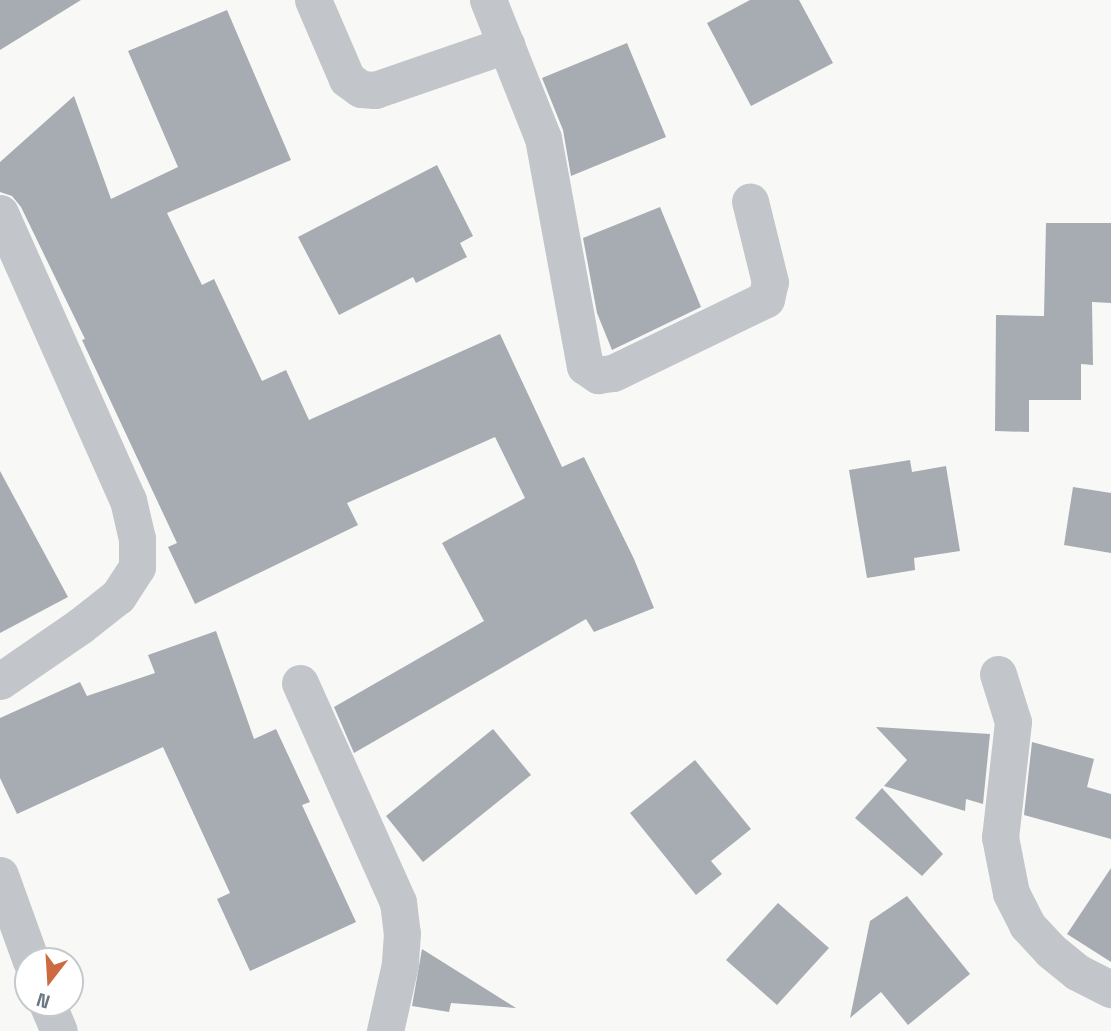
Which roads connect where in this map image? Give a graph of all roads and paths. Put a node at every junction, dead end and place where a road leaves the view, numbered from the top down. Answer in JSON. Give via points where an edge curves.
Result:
{"nodes":[{"id":1,"x":313,"y":0,"type":"edge"},
{"id":2,"x":488,"y":0,"type":"edge"},
{"id":3,"x":506,"y":45,"type":"junction"},
{"id":4,"x":750,"y":201,"type":"dead end"},
{"id":5,"x":0,"y":213,"type":"edge"},
{"id":6,"x":998,"y":674,"type":"dead end"},
{"id":7,"x":0,"y":681,"type":"edge"},
{"id":8,"x":300,"y":683,"type":"dead end"},
{"id":9,"x":0,"y":874,"type":"edge"},
{"id":10,"x":26,"y":947,"type":"edge"},
{"id":11,"x":1111,"y":989,"type":"edge"},
{"id":12,"x":384,"y":1031,"type":"edge"}],
"edges":[{"from":1,"to":3,"type":"street","via":[[347,79],[360,89],[375,90]]},
{"from":2,"to":3,"type":"street"},
{"from":3,"to":4,"type":"street","via":[[543,138],[584,366],[598,375],[613,373],[766,299],[770,282]]},
{"from":5,"to":7,"type":"street","via":[[128,500],[137,538],[137,567],[118,596]]},
{"from":6,"to":11,"type":"street","via":[[1013,722],[1000,837],[1011,893],[1027,926],[1050,950],[1077,972]]},
{"from":8,"to":12,"type":"street","via":[[398,901],[400,964]]},
{"from":9,"to":10,"type":"street"}]}
